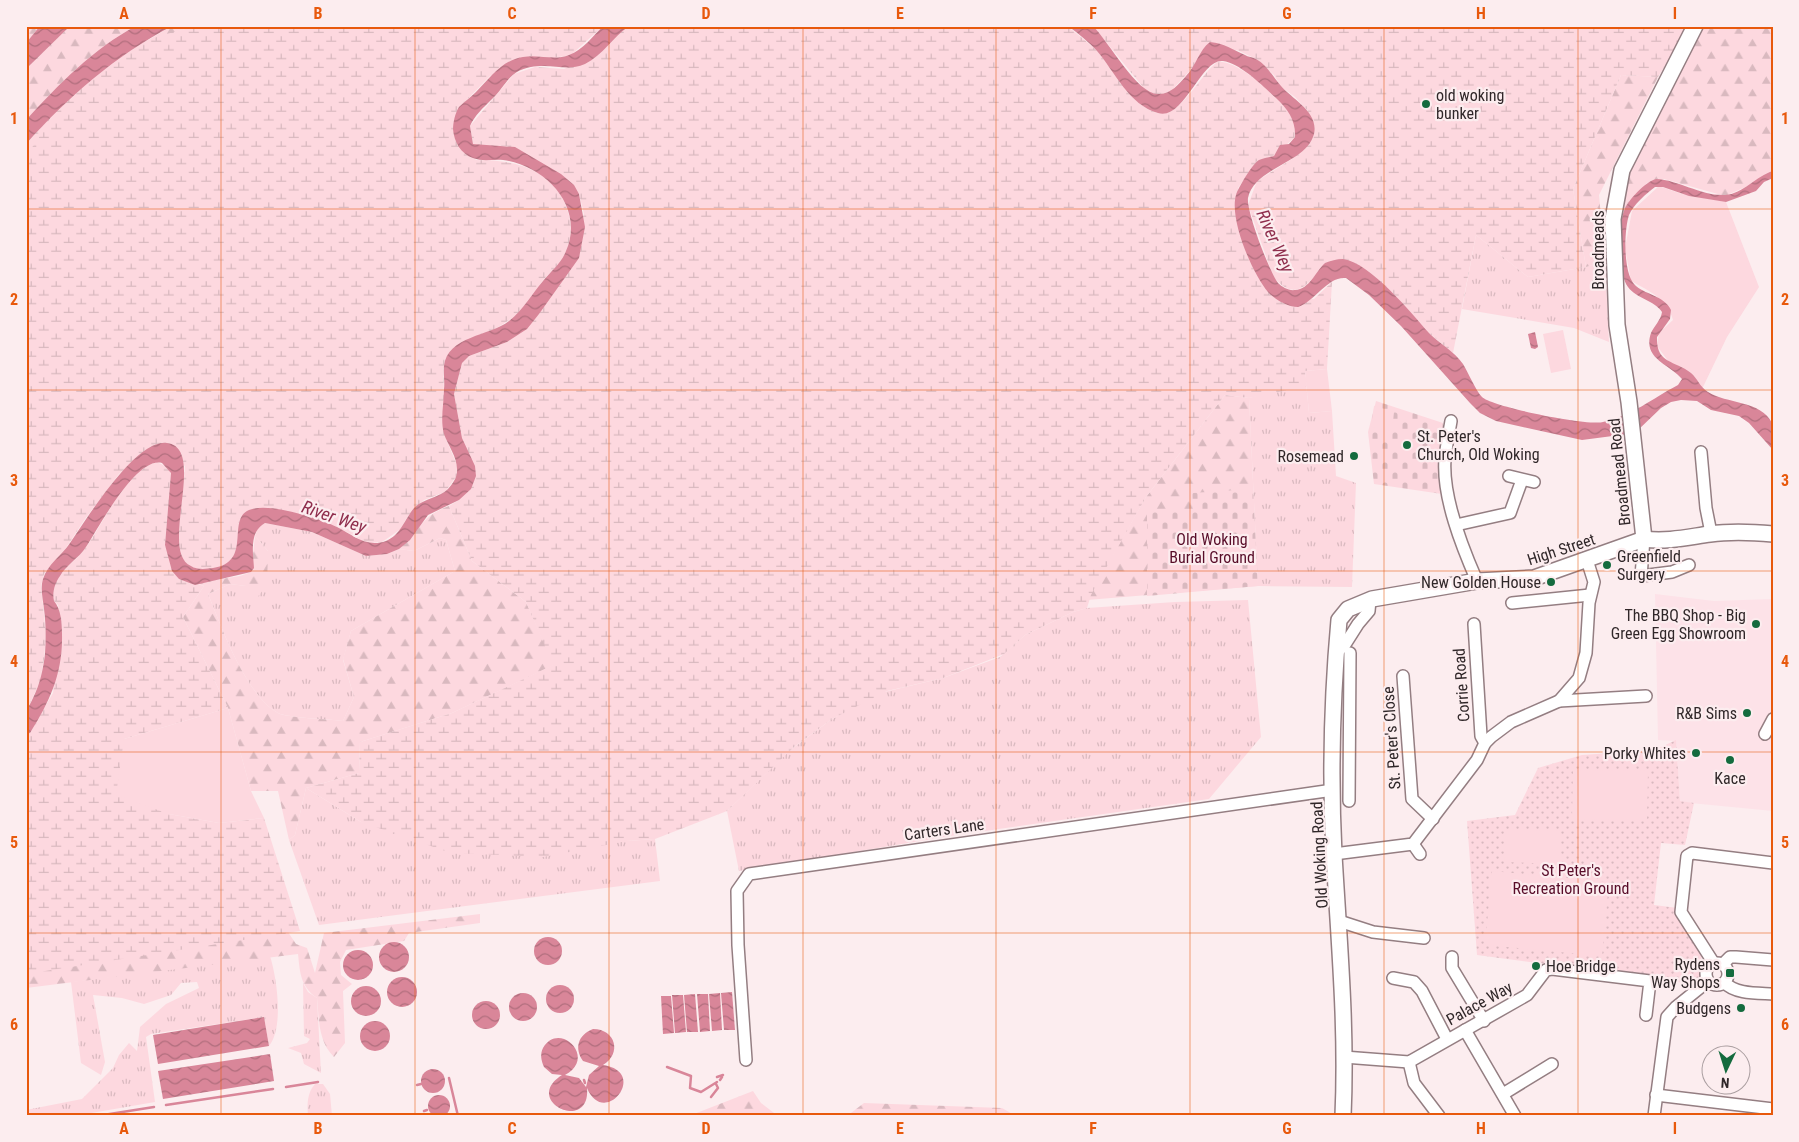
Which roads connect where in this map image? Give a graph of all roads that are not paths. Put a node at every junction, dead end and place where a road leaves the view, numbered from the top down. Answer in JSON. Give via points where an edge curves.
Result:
{"nodes":[{"id":1,"x":1696,"y":26,"type":"edge"},
{"id":2,"x":1629,"y":402,"type":"joint"},
{"id":3,"x":1451,"y":421,"type":"dead end"},
{"id":4,"x":1701,"y":452,"type":"dead end"},
{"id":5,"x":1509,"y":476,"type":"dead end"},
{"id":6,"x":1522,"y":480,"type":"junction"},
{"id":7,"x":1534,"y":482,"type":"dead end"},
{"id":8,"x":1456,"y":524,"type":"junction"},
{"id":9,"x":1711,"y":534,"type":"junction"},
{"id":10,"x":1773,"y":534,"type":"edge"},
{"id":11,"x":1644,"y":540,"type":"junction"},
{"id":12,"x":1587,"y":560,"type":"junction"},
{"id":13,"x":1689,"y":565,"type":"dead end"},
{"id":14,"x":1477,"y":582,"type":"junction"},
{"id":15,"x":1591,"y":593,"type":"junction"},
{"id":16,"x":1364,"y":602,"type":"joint"},
{"id":17,"x":1512,"y":603,"type":"dead end"},
{"id":18,"x":1474,"y":624,"type":"dead end"},
{"id":19,"x":1343,"y":652,"type":"junction"},
{"id":20,"x":1403,"y":676,"type":"dead end"},
{"id":21,"x":1579,"y":678,"type":"junction"},
{"id":22,"x":1646,"y":696,"type":"dead end"},
{"id":23,"x":1587,"y":698,"type":"junction"},
{"id":24,"x":1559,"y":701,"type":"junction"},
{"id":25,"x":1773,"y":719,"type":"edge"},
{"id":26,"x":1349,"y":726,"type":"junction"},
{"id":27,"x":1334,"y":727,"type":"junction"},
{"id":28,"x":1765,"y":734,"type":"dead end"},
{"id":29,"x":1485,"y":743,"type":"junction"},
{"id":30,"x":1333,"y":790,"type":"junction"},
{"id":31,"x":1349,"y":801,"type":"dead end"},
{"id":32,"x":1433,"y":819,"type":"junction"},
{"id":33,"x":1413,"y":844,"type":"junction"},
{"id":34,"x":1334,"y":854,"type":"junction"},
{"id":35,"x":1420,"y":854,"type":"dead end"},
{"id":36,"x":1773,"y":863,"type":"edge"},
{"id":37,"x":1339,"y":921,"type":"junction"},
{"id":38,"x":1424,"y":938,"type":"dead end"},
{"id":39,"x":1452,"y":957,"type":"dead end"},
{"id":40,"x":1773,"y":960,"type":"edge"},
{"id":41,"x":1718,"y":963,"type":"junction"},
{"id":42,"x":1393,"y":978,"type":"dead end"},
{"id":43,"x":1707,"y":982,"type":"junction"},
{"id":44,"x":1725,"y":983,"type":"junction"},
{"id":45,"x":1773,"y":994,"type":"edge"},
{"id":46,"x":1646,"y":1015,"type":"dead end"},
{"id":47,"x":1484,"y":1021,"type":"junction"},
{"id":48,"x":1465,"y":1030,"type":"junction"},
{"id":49,"x":1447,"y":1040,"type":"junction"},
{"id":50,"x":1344,"y":1057,"type":"junction"},
{"id":51,"x":746,"y":1060,"type":"dead end"},
{"id":52,"x":1409,"y":1062,"type":"junction"},
{"id":53,"x":1552,"y":1064,"type":"dead end"},
{"id":54,"x":1503,"y":1094,"type":"junction"},
{"id":55,"x":1656,"y":1095,"type":"junction"},
{"id":56,"x":1773,"y":1109,"type":"edge"},
{"id":57,"x":1343,"y":1116,"type":"edge"},
{"id":58,"x":1439,"y":1116,"type":"edge"},
{"id":59,"x":1515,"y":1116,"type":"edge"},
{"id":60,"x":1654,"y":1116,"type":"edge"}],
"edges":[{"from":1,"to":2,"type":"main road","name":"Broadmeads","via":[[1622,170],[1616,194],[1612,242],[1617,325]]},
{"from":2,"to":11,"type":"main road","name":"Broadmead Road"},
{"from":3,"to":8,"type":"street","via":[[1445,459]]},
{"from":4,"to":9,"type":"street","via":[[1707,467]]},
{"from":5,"to":6,"type":"street"},
{"from":6,"to":7,"type":"street"},
{"from":6,"to":8,"type":"street","via":[[1510,514]]},
{"from":8,"to":14,"type":"street"},
{"from":9,"to":10,"type":"main road","name":"High Street"},
{"from":9,"to":11,"type":"main road","name":"High Street"},
{"from":11,"to":12,"type":"main road","name":"High Street"},
{"from":11,"to":13,"type":"street","via":[[1641,576],[1672,572]]},
{"from":12,"to":14,"type":"main road","name":"High Street","via":[[1534,578]]},
{"from":12,"to":15,"type":"street","via":[[1594,578]]},
{"from":14,"to":16,"type":"main road","name":"High Street"},
{"from":15,"to":17,"type":"street"},
{"from":15,"to":21,"type":"street","via":[[1586,653]]},
{"from":16,"to":19,"type":"main road","name":"Old Woking Road","via":[[1348,608],[1339,620]]},
{"from":18,"to":29,"type":"street","name":"Corrie Road","via":[[1481,736]]},
{"from":19,"to":26,"type":"street"},
{"from":19,"to":27,"type":"main road","name":"Old Woking Road"},
{"from":20,"to":32,"type":"street","name":"St. Peter's Close","via":[[1412,798]]},
{"from":21,"to":23,"type":"street"},
{"from":21,"to":24,"type":"street"},
{"from":22,"to":23,"type":"street"},
{"from":23,"to":24,"type":"street"},
{"from":24,"to":29,"type":"street","via":[[1511,722]]},
{"from":25,"to":28,"type":"street"},
{"from":26,"to":27,"type":"street"},
{"from":26,"to":31,"type":"street"},
{"from":27,"to":30,"type":"main road","name":"Old Woking Road"},
{"from":29,"to":32,"type":"street","via":[[1477,760]]},
{"from":30,"to":34,"type":"main road","name":"Old Woking Road"},
{"from":30,"to":51,"type":"street","name":"Carters Lane","via":[[750,874],[737,891]]},
{"from":32,"to":33,"type":"street"},
{"from":33,"to":34,"type":"street"},
{"from":33,"to":35,"type":"street"},
{"from":34,"to":37,"type":"main road","name":"Old Woking Road"},
{"from":36,"to":41,"type":"street","via":[[1688,854],[1681,912]]},
{"from":37,"to":38,"type":"street","via":[[1373,932]]},
{"from":37,"to":50,"type":"main road","name":"Old Woking Road"},
{"from":39,"to":47,"type":"street","via":[[1452,968]]},
{"from":40,"to":41,"type":"street","via":[[1730,957]]},
{"from":41,"to":43,"type":"street","via":[[1708,967]]},
{"from":41,"to":44,"type":"street","via":[[1727,970]]},
{"from":42,"to":49,"type":"street","via":[[1414,982],[1422,991]]},
{"from":43,"to":44,"type":"street","via":[[1715,986]]},
{"from":43,"to":55,"type":"street","via":[[1670,1012]]},
{"from":44,"to":45,"type":"street","via":[[1737,990]]},
{"from":46,"to":47,"type":"street","name":"Palace Way","via":[[1650,982],[1552,969],[1546,970],[1527,995]]},
{"from":47,"to":48,"type":"street","name":"Palace Way"},
{"from":48,"to":49,"type":"street","name":"Palace Way"},
{"from":48,"to":54,"type":"street"},
{"from":49,"to":52,"type":"street","name":"Palace Way"},
{"from":50,"to":52,"type":"street"},
{"from":50,"to":57,"type":"main road","name":"Old Woking Road"},
{"from":52,"to":58,"type":"street","via":[[1414,1083]]},
{"from":53,"to":54,"type":"street"},
{"from":54,"to":59,"type":"street"},
{"from":55,"to":56,"type":"street"},
{"from":55,"to":60,"type":"street"}]}
